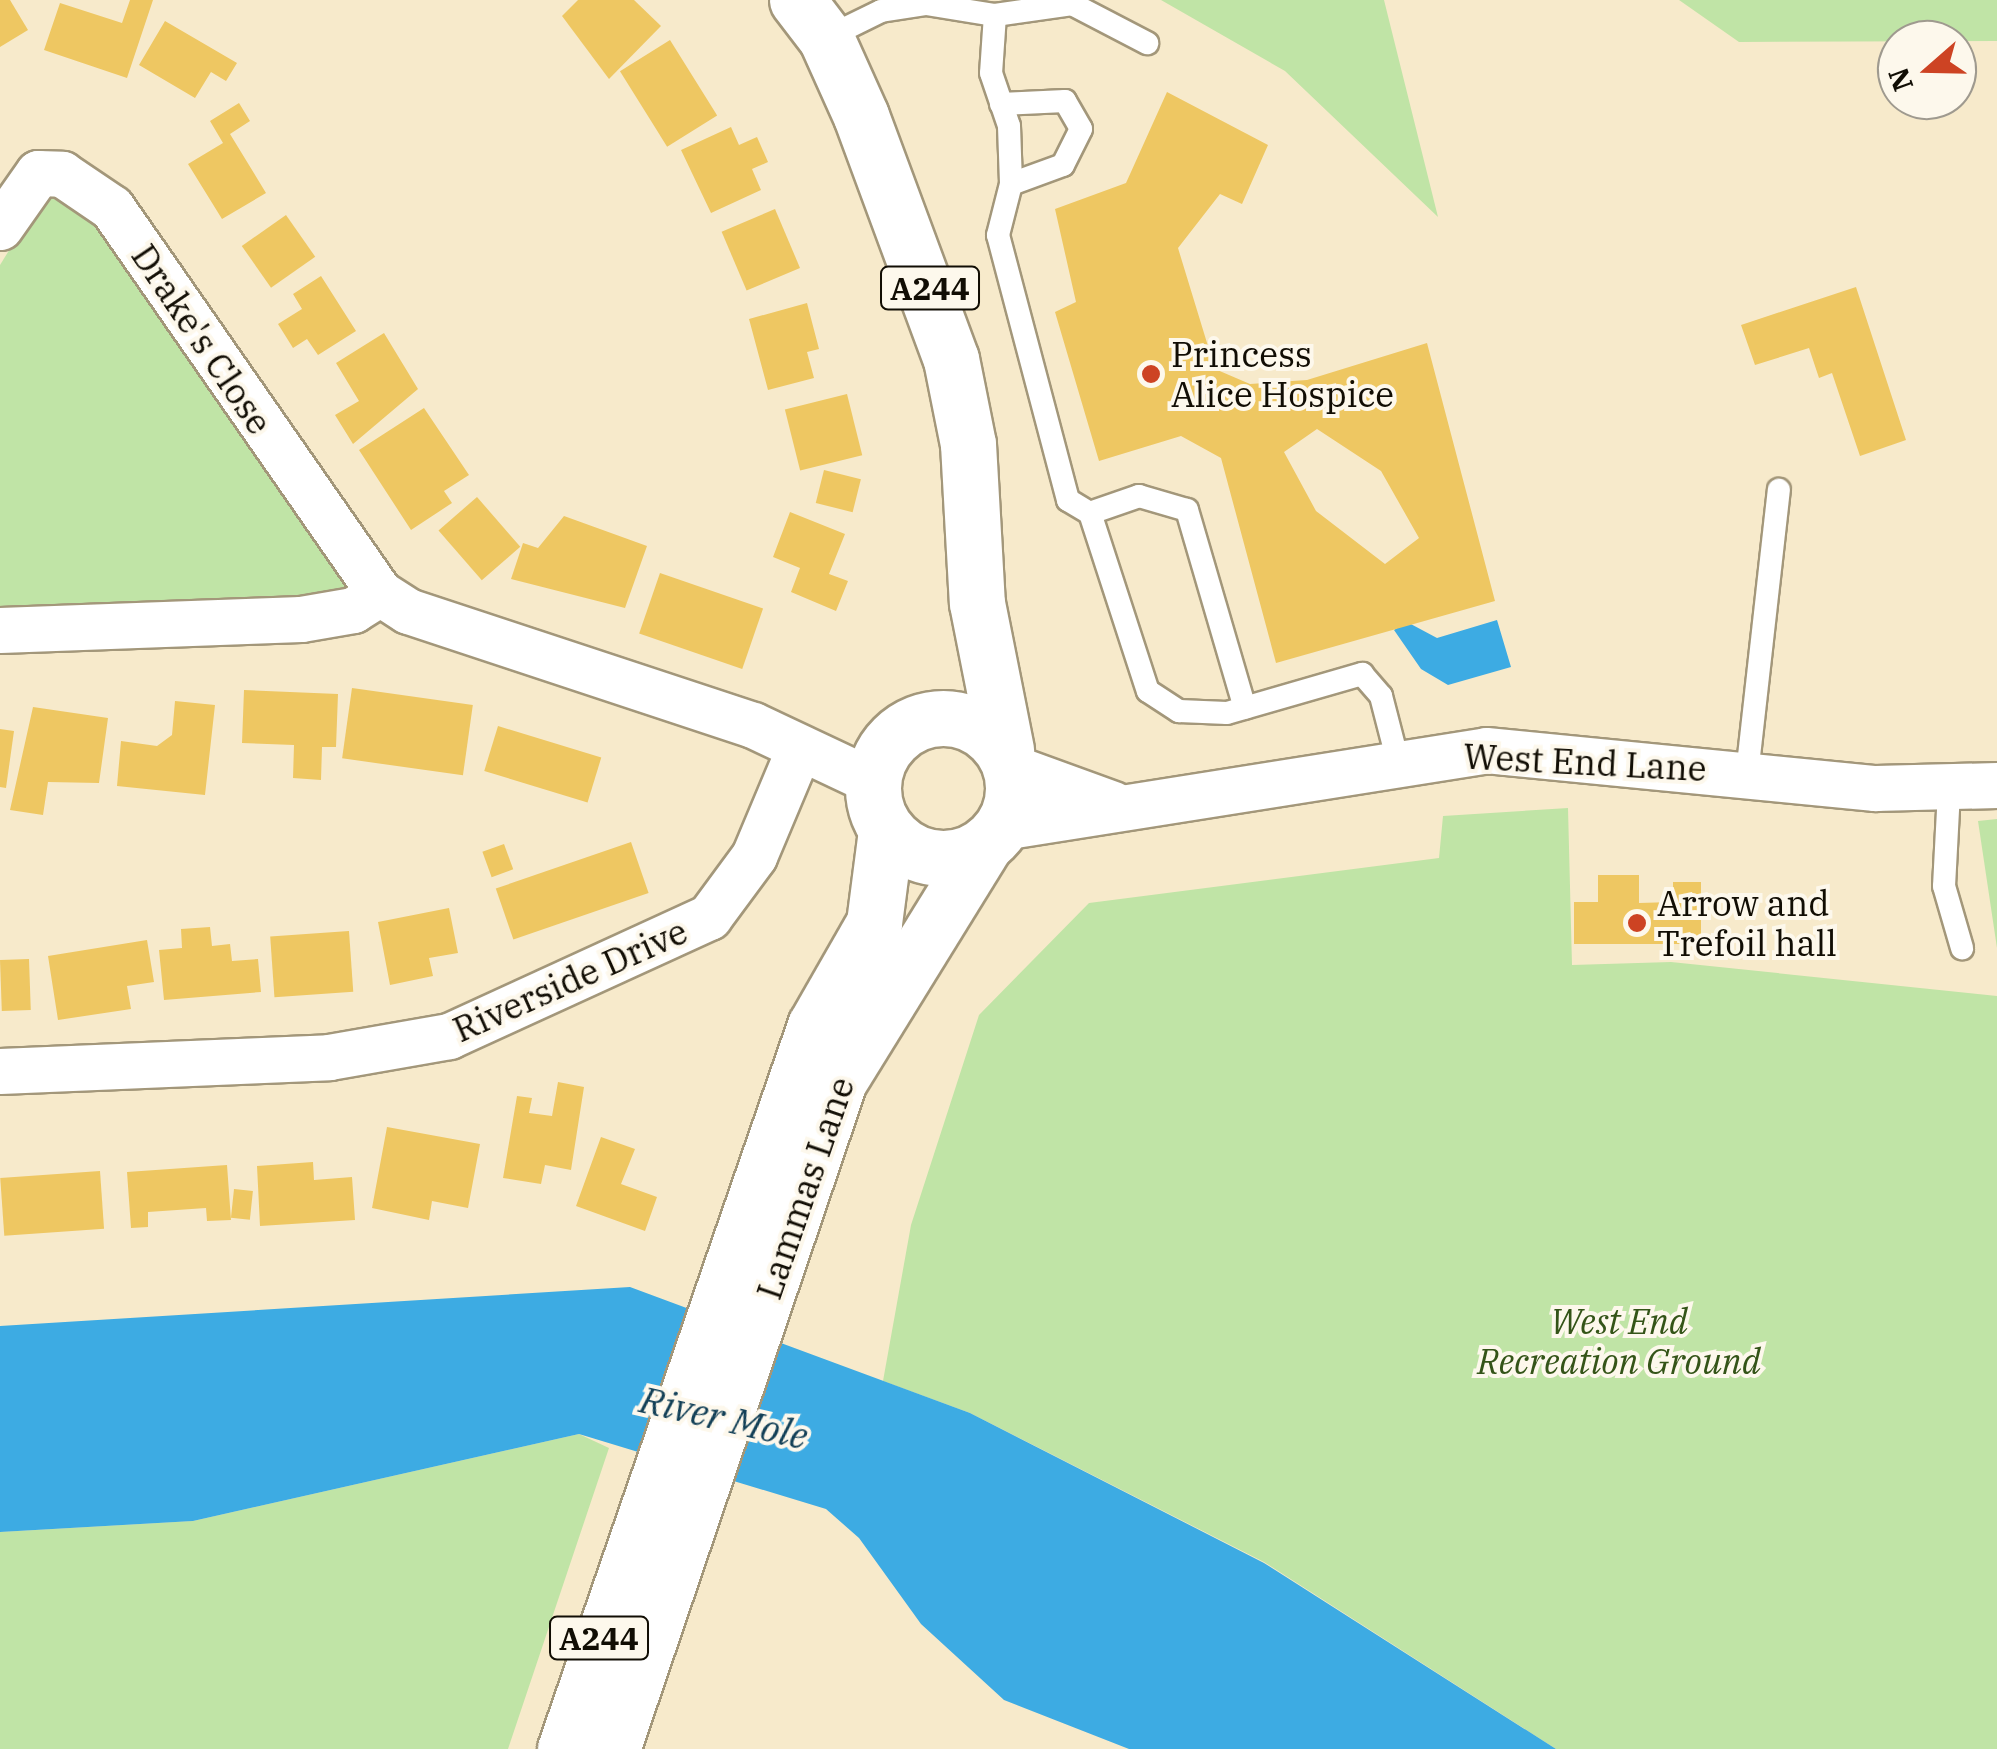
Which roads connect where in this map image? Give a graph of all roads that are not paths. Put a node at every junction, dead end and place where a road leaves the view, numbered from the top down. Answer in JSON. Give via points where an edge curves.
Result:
{"nodes":[{"id":1,"x":995,"y":15,"type":"junction"},
{"id":2,"x":811,"y":19,"type":"edge"},
{"id":3,"x":1147,"y":43,"type":"dead end"},
{"id":4,"x":1001,"y":104,"type":"junction"},
{"id":5,"x":1011,"y":184,"type":"junction"},
{"id":6,"x":0,"y":227,"type":"edge"},
{"id":7,"x":1779,"y":490,"type":"dead end"},
{"id":8,"x":1090,"y":512,"type":"junction"},
{"id":9,"x":380,"y":593,"type":"junction"},
{"id":10,"x":977,"y":603,"type":"junction"},
{"id":11,"x":0,"y":630,"type":"edge"},
{"id":12,"x":1245,"y":708,"type":"junction"},
{"id":13,"x":922,"y":720,"type":"junction"},
{"id":14,"x":799,"y":749,"type":"junction"},
{"id":15,"x":1397,"y":758,"type":"junction"},
{"id":16,"x":1009,"y":759,"type":"junction"},
{"id":17,"x":1747,"y":774,"type":"junction"},
{"id":18,"x":1997,"y":785,"type":"edge"},
{"id":19,"x":1949,"y":791,"type":"junction"},
{"id":20,"x":1116,"y":805,"type":"junction"},
{"id":21,"x":879,"y":806,"type":"junction"},
{"id":22,"x":993,"y":836,"type":"junction"},
{"id":23,"x":1962,"y":948,"type":"dead end"},
{"id":24,"x":0,"y":1070,"type":"edge"},
{"id":25,"x":736,"y":1318,"type":"junction"},
{"id":26,"x":655,"y":1542,"type":"junction"},
{"id":27,"x":565,"y":1749,"type":"edge"},
{"id":28,"x":612,"y":1749,"type":"edge"}],
"edges":[{"from":1,"to":2,"type":"lane","via":[[926,4]]},
{"from":1,"to":3,"type":"lane","via":[[1072,4]]},
{"from":1,"to":4,"type":"lane","via":[[991,73]]},
{"from":2,"to":10,"type":"main road","number":"A244","via":[[922,262],[951,359],[968,444]]},
{"from":4,"to":5,"type":"lane"},
{"from":4,"to":5,"type":"lane","via":[[1065,101],[1081,129],[1063,165]]},
{"from":5,"to":8,"type":"lane","via":[[998,235],[1068,500]]},
{"from":6,"to":9,"type":"street","name":"Drake's Close","via":[[38,172],[62,174],[112,208]]},
{"from":7,"to":17,"type":"lane"},
{"from":8,"to":12,"type":"lane","via":[[1148,691],[1180,711]]},
{"from":8,"to":12,"type":"lane","via":[[1139,496],[1187,510]]},
{"from":9,"to":11,"type":"street","via":[[353,610],[301,619]]},
{"from":9,"to":14,"type":"street"},
{"from":10,"to":13,"type":"main road","number":"A244","via":[[957,671]]},
{"from":10,"to":16,"type":"main road","number":"A244"},
{"from":12,"to":15,"type":"lane","via":[[1362,674],[1381,696]]},
{"from":13,"to":16,"type":"main road","via":[[952,717],[994,735]]},
{"from":13,"to":21,"type":"main road","via":[[885,746]]},
{"from":14,"to":21,"type":"street"},
{"from":14,"to":24,"type":"street","name":"Riverside Drive","via":[[754,856],[709,917],[450,1036],[329,1057]]},
{"from":15,"to":17,"type":"street","name":"West End Lane","via":[[1486,750]]},
{"from":15,"to":20,"type":"street","name":"West End Lane"},
{"from":16,"to":20,"type":"street","name":"West End Lane"},
{"from":16,"to":22,"type":"main road"},
{"from":17,"to":19,"type":"street","name":"West End Lane"},
{"from":18,"to":19,"type":"street","name":"West End Lane"},
{"from":19,"to":23,"type":"lane","via":[[1944,886]]},
{"from":20,"to":22,"type":"street","name":"West End Lane"},
{"from":21,"to":22,"type":"main road","via":[[932,858]]},
{"from":21,"to":25,"type":"main road","name":"Lammas Lane","number":"A244","via":[[874,923],[814,1026]]},
{"from":22,"to":25,"type":"main road","name":"Lammas Lane","number":"A244","via":[[857,1043]]},
{"from":25,"to":26,"type":"main road","name":"Lammas Lane","number":"A244"},
{"from":26,"to":27,"type":"main road","number":"A244"},
{"from":26,"to":28,"type":"main road","number":"A244"}]}
